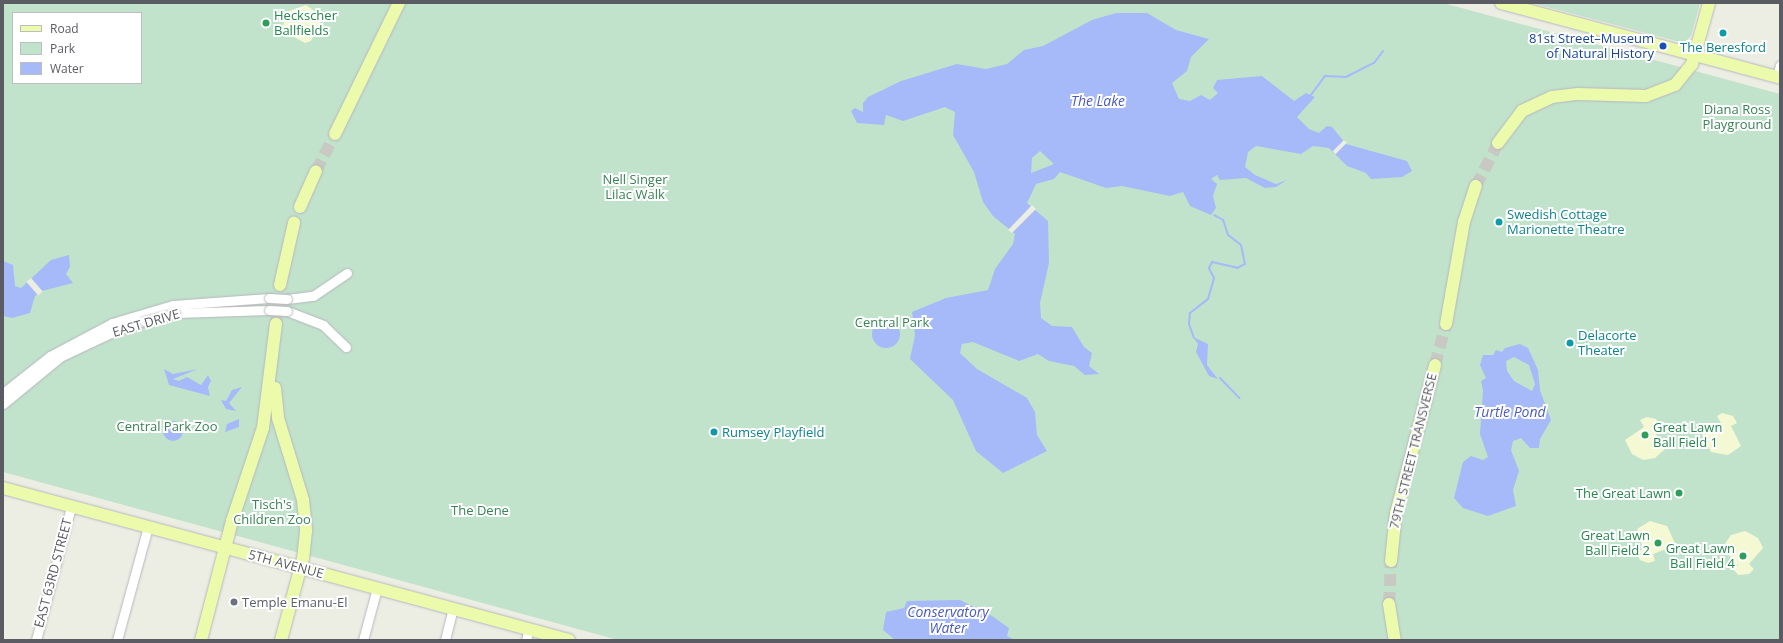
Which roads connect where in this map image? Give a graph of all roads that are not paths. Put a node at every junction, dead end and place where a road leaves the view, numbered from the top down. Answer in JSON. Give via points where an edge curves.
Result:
{"nodes":[{"id":1,"x":399,"y":3,"type":"edge"},
{"id":2,"x":1501,"y":3,"type":"edge"},
{"id":3,"x":1709,"y":3,"type":"edge"},
{"id":4,"x":1695,"y":56,"type":"junction"},
{"id":5,"x":1780,"y":65,"type":"edge"},
{"id":6,"x":1778,"y":78,"type":"edge"},
{"id":7,"x":335,"y":134,"type":"tunnel mouth"},
{"id":8,"x":1498,"y":143,"type":"tunnel mouth"},
{"id":9,"x":316,"y":171,"type":"tunnel mouth"},
{"id":10,"x":1476,"y":186,"type":"tunnel mouth"},
{"id":11,"x":300,"y":207,"type":"dead end"},
{"id":12,"x":294,"y":223,"type":"dead end"},
{"id":13,"x":347,"y":273,"type":"dead end"},
{"id":14,"x":280,"y":285,"type":"tunnel mouth"},
{"id":15,"x":174,"y":309,"type":"junction"},
{"id":16,"x":143,"y":317,"type":"junction"},
{"id":17,"x":276,"y":324,"type":"tunnel mouth"},
{"id":18,"x":1446,"y":324,"type":"tunnel mouth"},
{"id":19,"x":346,"y":347,"type":"dead end"},
{"id":20,"x":273,"y":355,"type":"junction"},
{"id":21,"x":1435,"y":365,"type":"tunnel mouth"},
{"id":22,"x":3,"y":393,"type":"edge"},
{"id":23,"x":3,"y":404,"type":"edge"},
{"id":24,"x":3,"y":488,"type":"edge"},
{"id":25,"x":71,"y":507,"type":"junction"},
{"id":26,"x":148,"y":527,"type":"junction"},
{"id":27,"x":225,"y":547,"type":"junction"},
{"id":28,"x":1391,"y":561,"type":"tunnel mouth"},
{"id":29,"x":300,"y":568,"type":"junction"},
{"id":30,"x":377,"y":588,"type":"junction"},
{"id":31,"x":1389,"y":604,"type":"tunnel mouth"},
{"id":32,"x":453,"y":609,"type":"junction"},
{"id":33,"x":527,"y":634,"type":"edge"},
{"id":34,"x":36,"y":640,"type":"edge"},
{"id":35,"x":117,"y":640,"type":"edge"},
{"id":36,"x":201,"y":640,"type":"edge"},
{"id":37,"x":281,"y":640,"type":"edge"},
{"id":38,"x":363,"y":640,"type":"edge"},
{"id":39,"x":445,"y":640,"type":"edge"},
{"id":40,"x":569,"y":640,"type":"edge"},
{"id":41,"x":1395,"y":640,"type":"edge"}],
"edges":[{"from":1,"to":7,"type":"main road"},
{"from":2,"to":4,"type":"main road"},
{"from":3,"to":4,"type":"main road"},
{"from":4,"to":6,"type":"main road"},
{"from":4,"to":8,"type":"main road","via":[[1682,78],[1660,93],[1637,96],[1564,94],[1534,103],[1518,114]]},
{"from":5,"to":6,"type":"street"},
{"from":9,"to":11,"type":"main road"},
{"from":10,"to":18,"type":"main road","via":[[1462,230]]},
{"from":12,"to":14,"type":"main road"},
{"from":13,"to":15,"type":"street","bridge":true,"via":[[313,296],[269,298]]},
{"from":15,"to":16,"type":"street","name":"EAST DRIVE","bridge":true},
{"from":15,"to":19,"type":"street","name":"EAST DRIVE","bridge":true,"via":[[286,311],[312,318],[333,331]]},
{"from":16,"to":22,"type":"street","via":[[74,341]]},
{"from":16,"to":23,"type":"street","name":"EAST DRIVE","via":[[60,358]]},
{"from":17,"to":20,"type":"main road"},
{"from":20,"to":27,"type":"main road","via":[[265,417],[255,457]]},
{"from":20,"to":29,"type":"main road","via":[[277,411],[298,484],[306,530]]},
{"from":21,"to":28,"type":"main road","name":"79TH STREET TRANSVERSE","via":[[1396,513]]},
{"from":24,"to":25,"type":"main road","name":"5TH AVENUE"},
{"from":25,"to":26,"type":"main road","name":"5TH AVENUE"},
{"from":25,"to":34,"type":"street","name":"EAST 63RD STREET"},
{"from":26,"to":27,"type":"main road","name":"5TH AVENUE"},
{"from":26,"to":35,"type":"street"},
{"from":27,"to":29,"type":"main road","name":"5TH AVENUE"},
{"from":27,"to":36,"type":"main road"},
{"from":29,"to":30,"type":"main road","name":"5TH AVENUE"},
{"from":29,"to":37,"type":"main road"},
{"from":30,"to":32,"type":"main road","name":"5TH AVENUE"},
{"from":30,"to":38,"type":"street"},
{"from":31,"to":41,"type":"main road"},
{"from":32,"to":33,"type":"main road","name":"5TH AVENUE"},
{"from":32,"to":39,"type":"street"},
{"from":33,"to":40,"type":"main road","name":"5TH AVENUE"}]}
